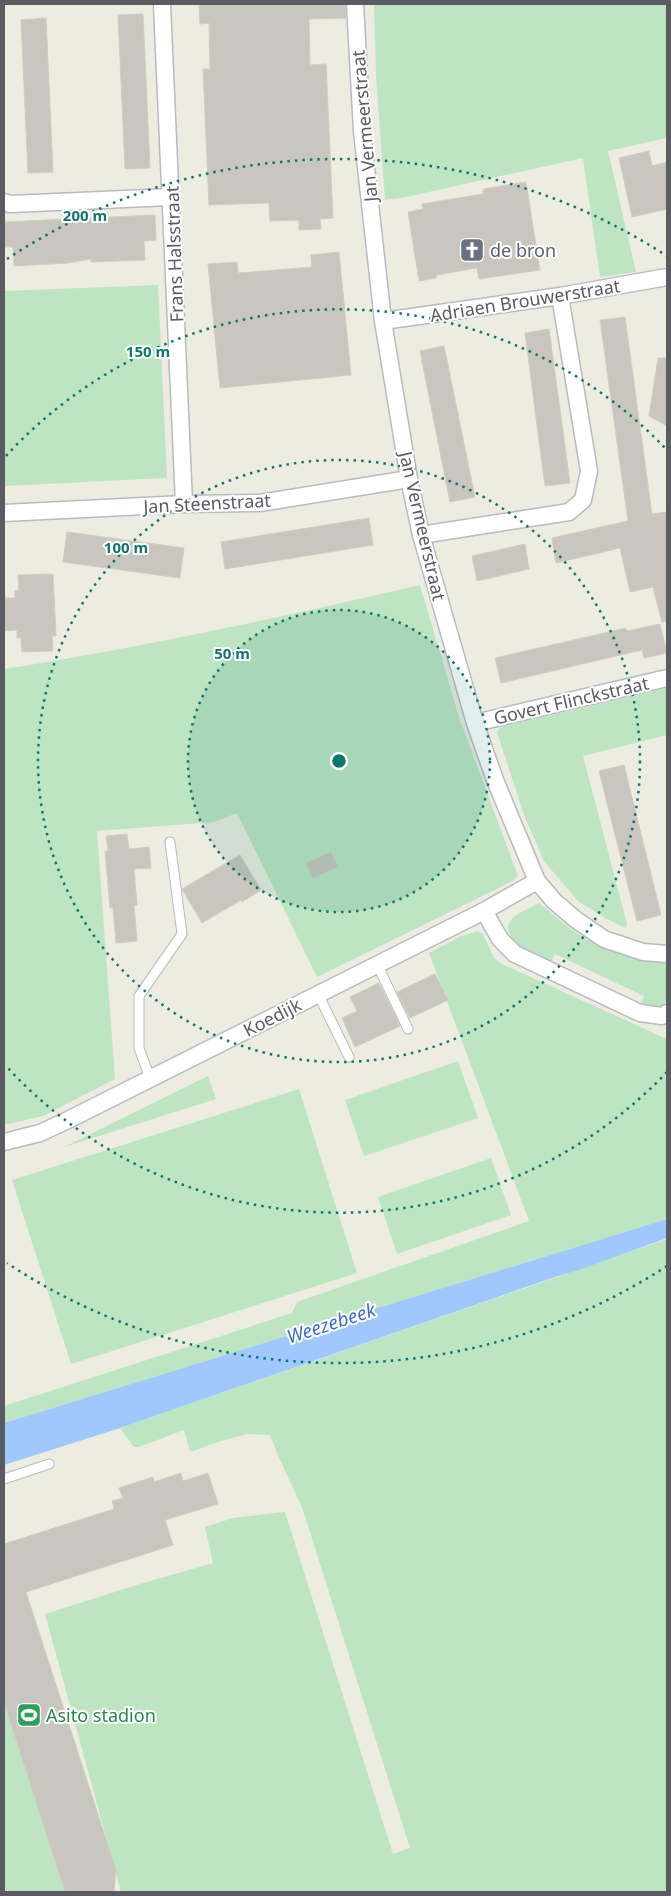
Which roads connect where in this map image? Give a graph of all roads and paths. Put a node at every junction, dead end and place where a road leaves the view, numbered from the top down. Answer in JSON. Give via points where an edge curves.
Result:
{"nodes":[{"id":1,"x":162,"y":4,"type":"edge"},
{"id":2,"x":355,"y":4,"type":"edge"},
{"id":3,"x":171,"y":197,"type":"junction"},
{"id":4,"x":4,"y":202,"type":"edge"},
{"id":5,"x":667,"y":277,"type":"edge"},
{"id":6,"x":560,"y":296,"type":"junction"},
{"id":7,"x":383,"y":321,"type":"junction"},
{"id":8,"x":409,"y":479,"type":"junction"},
{"id":9,"x":184,"y":504,"type":"junction"},
{"id":10,"x":4,"y":513,"type":"edge"},
{"id":11,"x":421,"y":535,"type":"junction"},
{"id":12,"x":667,"y":678,"type":"edge"},
{"id":13,"x":475,"y":723,"type":"junction"},
{"id":14,"x":170,"y":842,"type":"dead end"},
{"id":15,"x":537,"y":881,"type":"junction"},
{"id":16,"x":484,"y":911,"type":"junction"},
{"id":17,"x":667,"y":954,"type":"edge"},
{"id":18,"x":377,"y":964,"type":"junction"},
{"id":19,"x":318,"y":994,"type":"junction"},
{"id":20,"x":667,"y":1013,"type":"edge"},
{"id":21,"x":408,"y":1029,"type":"dead end"},
{"id":22,"x":349,"y":1057,"type":"dead end"},
{"id":23,"x":150,"y":1078,"type":"junction"},
{"id":24,"x":4,"y":1142,"type":"edge"},
{"id":25,"x":49,"y":1464,"type":"dead end"},
{"id":26,"x":4,"y":1479,"type":"edge"}],
"edges":[{"from":1,"to":3,"type":"street","name":"Frans Halsstraat"},
{"from":2,"to":7,"type":"street","name":"Jan Vermeerstraat","via":[[362,130]]},
{"from":3,"to":4,"type":"street"},
{"from":3,"to":9,"type":"street","name":"Frans Halsstraat"},
{"from":5,"to":6,"type":"street","name":"Adriaen Brouwerstraat"},
{"from":6,"to":7,"type":"street","name":"Adriaen Brouwerstraat"},
{"from":6,"to":11,"type":"street","via":[[589,472],[583,500],[569,512]]},
{"from":7,"to":8,"type":"street","name":"Jan Vermeerstraat"},
{"from":8,"to":9,"type":"street","name":"Jan Steenstraat","via":[[260,503]]},
{"from":8,"to":11,"type":"street","name":"Jan Vermeerstraat"},
{"from":9,"to":10,"type":"street","name":"Jan Steenstraat"},
{"from":11,"to":13,"type":"street","name":"Jan Vermeerstraat"},
{"from":12,"to":13,"type":"street","name":"Govert Flinckstraat"},
{"from":13,"to":15,"type":"street","name":"Jan Vermeerstraat"},
{"from":14,"to":23,"type":"lane","via":[[182,934],[138,996],[139,1048]]},
{"from":15,"to":16,"type":"street","name":"Koedijk"},
{"from":15,"to":17,"type":"street","name":"Jan Vermeerstraat","via":[[575,920],[604,939],[643,952]]},
{"from":16,"to":18,"type":"street","name":"Koedijk"},
{"from":16,"to":20,"type":"street","via":[[500,940],[515,954],[640,1013],[662,1016]]},
{"from":18,"to":19,"type":"street","name":"Koedijk"},
{"from":18,"to":21,"type":"lane"},
{"from":19,"to":22,"type":"lane"},
{"from":19,"to":23,"type":"street","name":"Koedijk"},
{"from":23,"to":24,"type":"street","name":"Koedijk","via":[[40,1133]]},
{"from":25,"to":26,"type":"lane"}]}
